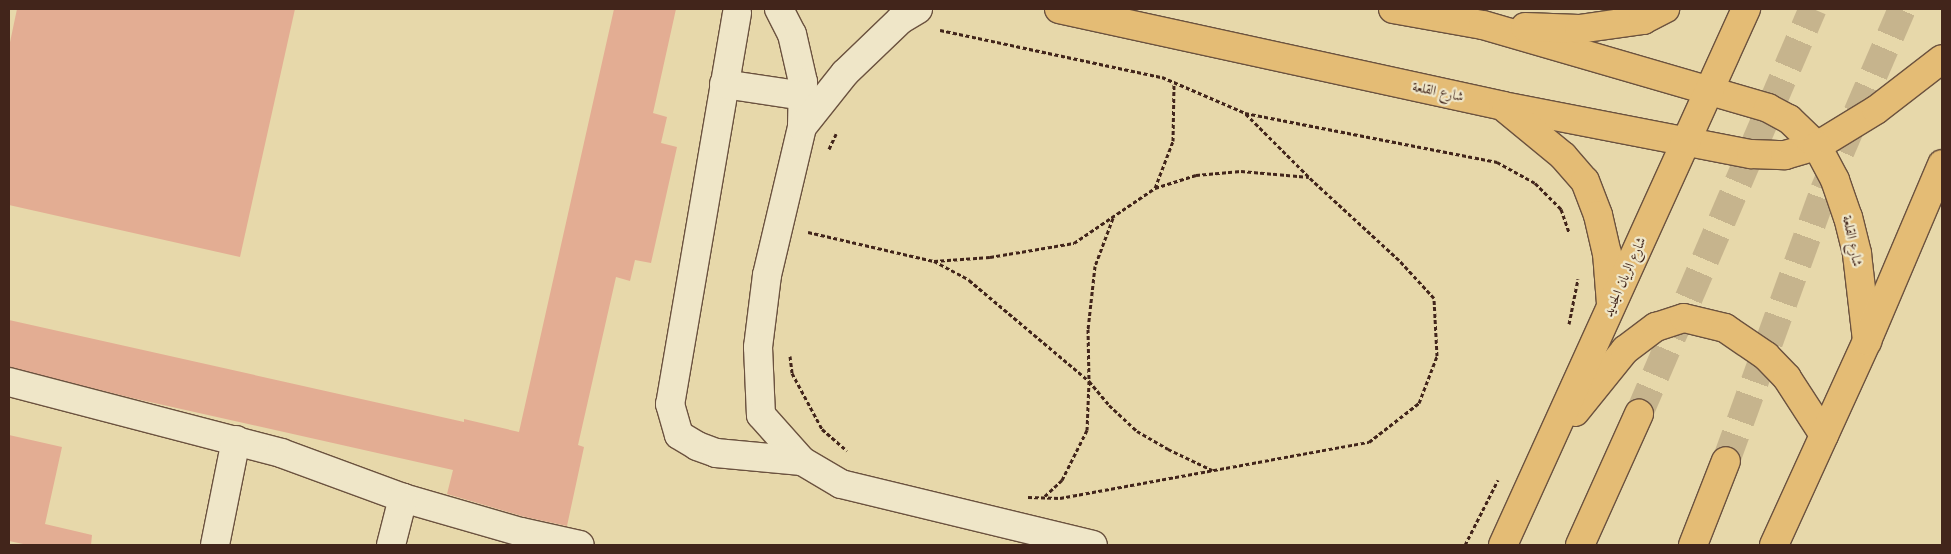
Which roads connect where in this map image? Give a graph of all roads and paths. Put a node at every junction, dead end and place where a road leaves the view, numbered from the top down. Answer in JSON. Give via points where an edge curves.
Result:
{"nodes":[{"id":1,"x":779,"y":9,"type":"edge"},
{"id":2,"x":1059,"y":9,"type":"edge"},
{"id":3,"x":1393,"y":9,"type":"edge"},
{"id":4,"x":1665,"y":9,"type":"edge"},
{"id":5,"x":1746,"y":9,"type":"edge"},
{"id":6,"x":737,"y":12,"type":"dead end"},
{"id":7,"x":909,"y":15,"type":"edge"},
{"id":8,"x":1483,"y":25,"type":"junction"},
{"id":9,"x":1942,"y":59,"type":"edge"},
{"id":10,"x":1174,"y":83,"type":"junction"},
{"id":11,"x":724,"y":84,"type":"junction"},
{"id":12,"x":1709,"y":92,"type":"junction"},
{"id":13,"x":803,"y":96,"type":"junction"},
{"id":14,"x":1503,"y":106,"type":"junction"},
{"id":15,"x":1246,"y":114,"type":"junction"},
{"id":16,"x":802,"y":127,"type":"junction"},
{"id":17,"x":838,"y":128,"type":"dead end"},
{"id":18,"x":1684,"y":142,"type":"junction"},
{"id":19,"x":1817,"y":146,"type":"junction"},
{"id":20,"x":827,"y":155,"type":"dead end"},
{"id":21,"x":1942,"y":164,"type":"edge"},
{"id":22,"x":1309,"y":177,"type":"junction"},
{"id":23,"x":1155,"y":188,"type":"junction"},
{"id":24,"x":1113,"y":217,"type":"junction"},
{"id":25,"x":802,"y":230,"type":"dead end"},
{"id":26,"x":1570,"y":233,"type":"dead end"},
{"id":27,"x":934,"y":261,"type":"junction"},
{"id":28,"x":1578,"y":269,"type":"dead end"},
{"id":29,"x":1612,"y":309,"type":"junction"},
{"id":30,"x":1568,"y":325,"type":"dead end"},
{"id":31,"x":1868,"y":341,"type":"junction"},
{"id":32,"x":790,"y":355,"type":"dead end"},
{"id":33,"x":1089,"y":381,"type":"junction"},
{"id":34,"x":9,"y":382,"type":"edge"},
{"id":35,"x":1639,"y":414,"type":"tunnel mouth"},
{"id":36,"x":1824,"y":435,"type":"junction"},
{"id":37,"x":236,"y":440,"type":"junction"},
{"id":38,"x":1550,"y":442,"type":"junction"},
{"id":39,"x":849,"y":453,"type":"dead end"},
{"id":40,"x":802,"y":461,"type":"junction"},
{"id":41,"x":1726,"y":461,"type":"tunnel mouth"},
{"id":42,"x":1213,"y":470,"type":"junction"},
{"id":43,"x":1499,"y":477,"type":"dead end"},
{"id":44,"x":1025,"y":496,"type":"dead end"},
{"id":45,"x":1044,"y":497,"type":"junction"},
{"id":46,"x":403,"y":498,"type":"junction"},
{"id":47,"x":1037,"y":531,"type":"junction"},
{"id":48,"x":519,"y":539,"type":"edge"},
{"id":49,"x":215,"y":545,"type":"edge"},
{"id":50,"x":391,"y":545,"type":"edge"},
{"id":51,"x":580,"y":545,"type":"edge"},
{"id":52,"x":1093,"y":545,"type":"edge"},
{"id":53,"x":1465,"y":545,"type":"edge"},
{"id":54,"x":1503,"y":545,"type":"edge"},
{"id":55,"x":1580,"y":545,"type":"edge"},
{"id":56,"x":1693,"y":545,"type":"edge"},
{"id":57,"x":1774,"y":545,"type":"edge"}],
"edges":[{"from":1,"to":13,"type":"lane","via":[[792,34],[804,82]]},
{"from":2,"to":14,"type":"main road","name":"شارع القلعة"},
{"from":3,"to":8,"type":"main road","name":"شارع القلعة"},
{"from":4,"to":8,"type":"main road","via":[[1643,20],[1579,29]]},
{"from":5,"to":12,"type":"main road","name":"شارع الريان الجديد"},
{"from":6,"to":11,"type":"lane"},
{"from":7,"to":10,"type":"path","via":[[1162,77]]},
{"from":7,"to":16,"type":"lane","via":[[844,73]]},
{"from":8,"to":12,"type":"main road","name":"شارع القلعة"},
{"from":9,"to":19,"type":"main road","name":"شارع القلعة","via":[[1876,110]]},
{"from":10,"to":15,"type":"path"},
{"from":10,"to":23,"type":"path","via":[[1173,141]]},
{"from":11,"to":13,"type":"lane"},
{"from":11,"to":40,"type":"lane","via":[[670,404],[679,435],[697,446],[716,453]]},
{"from":12,"to":18,"type":"main road","name":"شارع الريان الجديد"},
{"from":12,"to":19,"type":"main road","name":"شارع القلعة","via":[[1768,108],[1789,119]]},
{"from":13,"to":16,"type":"lane"},
{"from":14,"to":18,"type":"main road","name":"شارع القلعة"},
{"from":14,"to":29,"type":"main road","via":[[1564,156],[1585,181],[1607,253]]},
{"from":15,"to":22,"type":"path"},
{"from":15,"to":26,"type":"path","via":[[1497,162],[1535,183],[1561,209]]},
{"from":16,"to":40,"type":"lane","via":[[767,275],[758,347],[761,415]]},
{"from":17,"to":20,"type":"path"},
{"from":18,"to":19,"type":"main road","name":"شارع القلعة","via":[[1751,154],[1785,156]]},
{"from":18,"to":29,"type":"main road","name":"شارع الريان الجديد"},
{"from":19,"to":31,"type":"main road","name":"شارع القلعة","via":[[1835,180],[1848,216],[1857,254]]},
{"from":21,"to":31,"type":"main road"},
{"from":22,"to":23,"type":"path","via":[[1241,172],[1196,175]]},
{"from":22,"to":42,"type":"path","via":[[1399,260],[1434,298],[1437,356],[1419,402],[1369,442]]},
{"from":23,"to":24,"type":"path"},
{"from":24,"to":27,"type":"path","via":[[1074,243],[990,257]]},
{"from":24,"to":33,"type":"path","via":[[1095,266],[1088,329]]},
{"from":25,"to":27,"type":"path"},
{"from":27,"to":33,"type":"path","via":[[969,280]]},
{"from":28,"to":30,"type":"path"},
{"from":29,"to":38,"type":"main road","name":"شارع الريان الجديد"},
{"from":31,"to":36,"type":"main road"},
{"from":32,"to":39,"type":"path","via":[[792,373],[822,429]]},
{"from":33,"to":42,"type":"path","via":[[1137,431]]},
{"from":33,"to":45,"type":"path","via":[[1086,430],[1062,480]]},
{"from":34,"to":37,"type":"lane"},
{"from":35,"to":55,"type":"main road"},
{"from":36,"to":38,"type":"main road","via":[[1787,378],[1766,356],[1724,328],[1684,318],[1656,327],[1625,350]]},
{"from":36,"to":57,"type":"main road"},
{"from":37,"to":46,"type":"lane"},
{"from":37,"to":49,"type":"lane"},
{"from":38,"to":54,"type":"main road","name":"شارع الريان الجديد"},
{"from":40,"to":47,"type":"lane","via":[[841,484]]},
{"from":41,"to":56,"type":"main road"},
{"from":42,"to":45,"type":"path","via":[[1060,498]]},
{"from":43,"to":53,"type":"path"},
{"from":44,"to":45,"type":"path"},
{"from":45,"to":47,"type":"path"},
{"from":46,"to":48,"type":"lane"},
{"from":46,"to":50,"type":"lane"},
{"from":47,"to":52,"type":"lane"},
{"from":48,"to":51,"type":"lane"}]}
